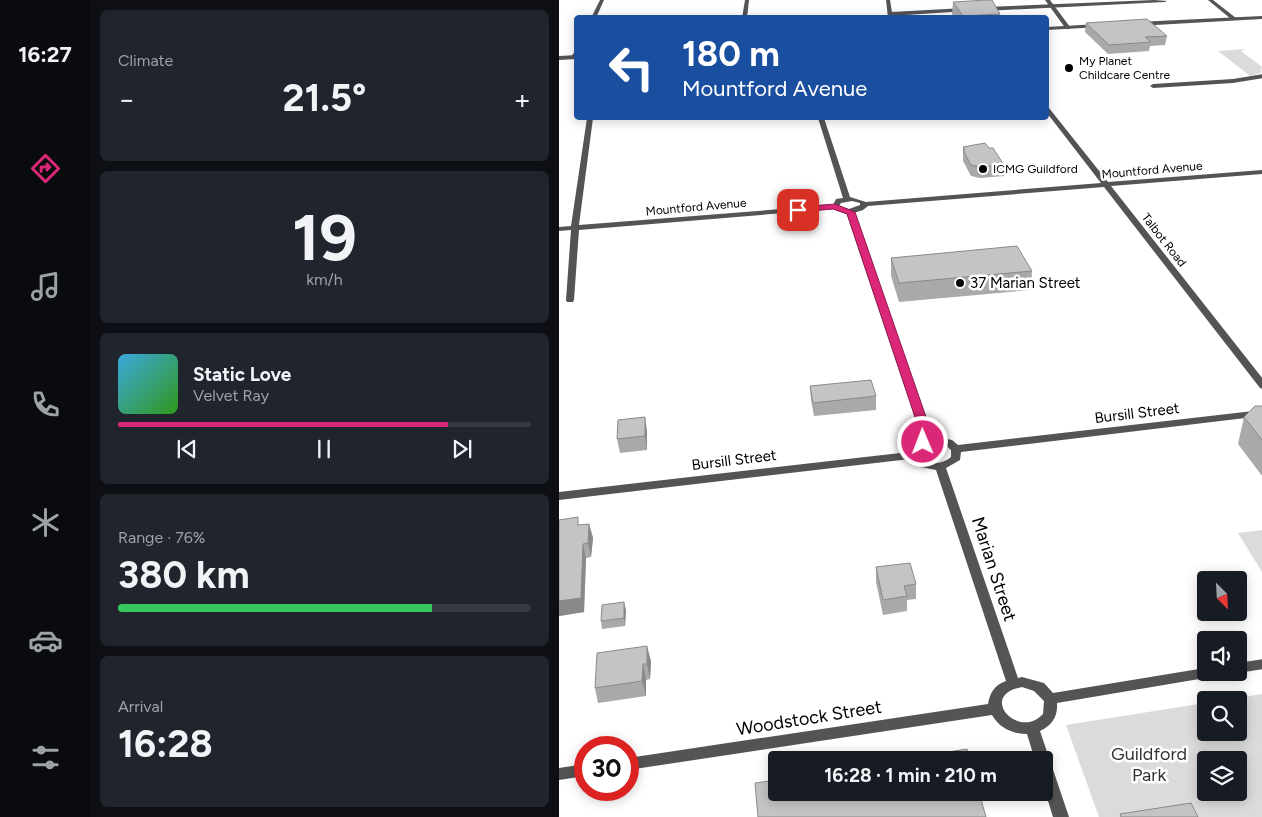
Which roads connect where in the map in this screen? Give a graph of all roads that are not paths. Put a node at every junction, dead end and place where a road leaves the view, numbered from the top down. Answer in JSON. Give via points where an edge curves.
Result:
{"nodes":[{"id":1,"x":602,"y":0,"type":"edge"},
{"id":2,"x":747,"y":0,"type":"edge"},
{"id":3,"x":888,"y":0,"type":"edge"},
{"id":4,"x":1047,"y":0,"type":"edge"},
{"id":5,"x":1210,"y":0,"type":"edge"},
{"id":6,"x":1165,"y":2,"type":"dead end"},
{"id":7,"x":1052,"y":6,"type":"junction"},
{"id":8,"x":973,"y":9,"type":"edge"},
{"id":9,"x":982,"y":9,"type":"edge"},
{"id":10,"x":594,"y":15,"type":"edge"},
{"id":11,"x":744,"y":15,"type":"edge"},
{"id":12,"x":891,"y":15,"type":"edge"},
{"id":13,"x":903,"y":15,"type":"edge"},
{"id":14,"x":1262,"y":17,"type":"edge"},
{"id":15,"x":1233,"y":18,"type":"junction"},
{"id":16,"x":1133,"y":24,"type":"edge"},
{"id":17,"x":1103,"y":26,"type":"edge"},
{"id":18,"x":1068,"y":28,"type":"junction"},
{"id":19,"x":1049,"y":29,"type":"edge"},
{"id":20,"x":574,"y":57,"type":"edge"},
{"id":21,"x":559,"y":58,"type":"edge"},
{"id":22,"x":1262,"y":76,"type":"edge"},
{"id":23,"x":1153,"y":86,"type":"dead end"},
{"id":24,"x":1049,"y":112,"type":"edge"},
{"id":25,"x":590,"y":120,"type":"edge"},
{"id":26,"x":822,"y":120,"type":"edge"},
{"id":27,"x":1262,"y":172,"type":"edge"},
{"id":28,"x":1105,"y":185,"type":"junction"},
{"id":29,"x":847,"y":199,"type":"junction"},
{"id":30,"x":864,"y":204,"type":"junction"},
{"id":31,"x":835,"y":207,"type":"junction"},
{"id":32,"x":850,"y":212,"type":"junction"},
{"id":33,"x":575,"y":228,"type":"junction"},
{"id":34,"x":559,"y":229,"type":"edge"},
{"id":35,"x":570,"y":300,"type":"dead end"},
{"id":36,"x":1262,"y":386,"type":"edge"},
{"id":37,"x":1262,"y":413,"type":"edge"},
{"id":38,"x":928,"y":440,"type":"junction"},
{"id":39,"x":956,"y":449,"type":"junction"},
{"id":40,"x":913,"y":455,"type":"junction"},
{"id":41,"x":940,"y":466,"type":"junction"},
{"id":42,"x":559,"y":496,"type":"edge"},
{"id":43,"x":1262,"y":664,"type":"edge"},
{"id":44,"x":1247,"y":666,"type":"edge"},
{"id":45,"x":1197,"y":674,"type":"edge"},
{"id":46,"x":1013,"y":684,"type":"junction"},
{"id":47,"x":1050,"y":699,"type":"junction"},
{"id":48,"x":995,"y":709,"type":"junction"},
{"id":49,"x":1032,"y":728,"type":"junction"},
{"id":50,"x":1039,"y":751,"type":"edge"},
{"id":51,"x":639,"y":762,"type":"edge"},
{"id":52,"x":574,"y":772,"type":"edge"},
{"id":53,"x":559,"y":774,"type":"edge"},
{"id":54,"x":1053,"y":793,"type":"edge"},
{"id":55,"x":1061,"y":817,"type":"edge"}],
"edges":[{"from":1,"to":10,"type":"street"},
{"from":2,"to":11,"type":"street"},
{"from":3,"to":12,"type":"street"},
{"from":4,"to":7,"type":"street"},
{"from":5,"to":15,"type":"street"},
{"from":6,"to":7,"type":"street"},
{"from":7,"to":9,"type":"street"},
{"from":7,"to":18,"type":"street"},
{"from":8,"to":13,"type":"street"},
{"from":14,"to":15,"type":"street"},
{"from":15,"to":16,"type":"street"},
{"from":17,"to":18,"type":"street"},
{"from":18,"to":19,"type":"street"},
{"from":20,"to":21,"type":"street"},
{"from":22,"to":23,"type":"street"},
{"from":24,"to":28,"type":"street","name":"Talbot Road"},
{"from":25,"to":33,"type":"street"},
{"from":26,"to":29,"type":"street"},
{"from":27,"to":28,"type":"street","name":"Mountford Avenue"},
{"from":28,"to":30,"type":"street","name":"Mountford Avenue"},
{"from":28,"to":36,"type":"street","name":"Talbot Road"},
{"from":29,"to":30,"type":"street"},
{"from":29,"to":31,"type":"street","via":[[836,203]]},
{"from":30,"to":32,"type":"street","via":[[859,210]]},
{"from":31,"to":32,"type":"street"},
{"from":31,"to":33,"type":"street","name":"Mountford Avenue"},
{"from":32,"to":38,"type":"street"},
{"from":33,"to":34,"type":"street","name":"Mountford Avenue"},
{"from":33,"to":35,"type":"street"},
{"from":37,"to":39,"type":"street","name":"Bursill Street"},
{"from":38,"to":39,"type":"street","via":[[942,440]]},
{"from":38,"to":40,"type":"street","via":[[915,447]]},
{"from":39,"to":41,"type":"street","via":[[956,458]]},
{"from":40,"to":41,"type":"street","via":[[923,464]]},
{"from":40,"to":42,"type":"street","name":"Bursill Street"},
{"from":41,"to":46,"type":"street","name":"Marian Street"},
{"from":43,"to":44,"type":"street"},
{"from":45,"to":47,"type":"street"},
{"from":46,"to":47,"type":"street","via":[[1031,684],[1046,692]]},
{"from":46,"to":48,"type":"street","via":[[1000,690]]},
{"from":47,"to":49,"type":"street","via":[[1051,714]]},
{"from":48,"to":49,"type":"street","via":[[1009,724]]},
{"from":48,"to":51,"type":"street","name":"Woodstock Street"},
{"from":49,"to":50,"type":"street"},
{"from":52,"to":53,"type":"street"},
{"from":54,"to":55,"type":"street"}]}
